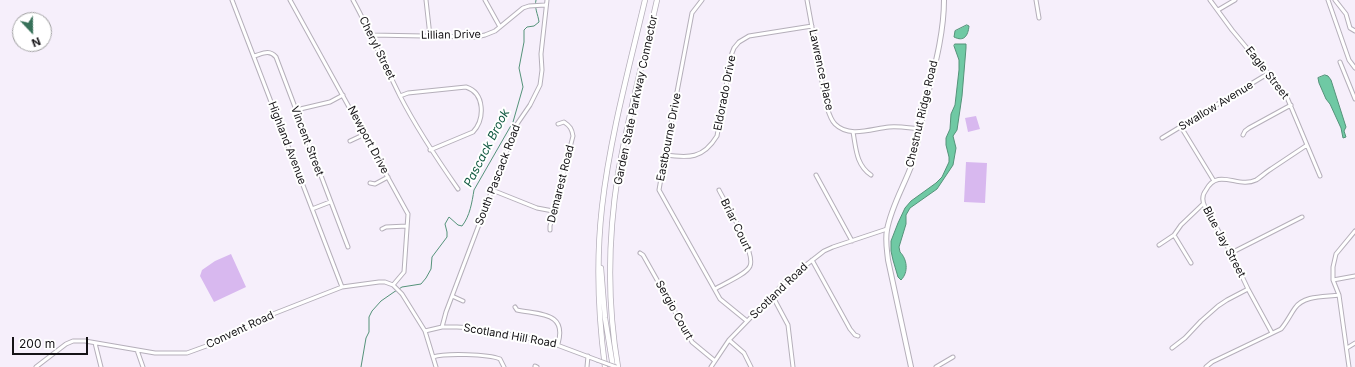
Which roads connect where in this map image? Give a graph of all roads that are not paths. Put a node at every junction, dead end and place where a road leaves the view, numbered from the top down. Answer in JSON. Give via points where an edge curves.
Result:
{"nodes":[{"id":1,"x":232,"y":0,"type":"edge"},
{"id":2,"x":290,"y":0,"type":"edge"},
{"id":3,"x":353,"y":0,"type":"edge"},
{"id":4,"x":426,"y":0,"type":"edge"},
{"id":5,"x":485,"y":0,"type":"edge"},
{"id":6,"x":547,"y":0,"type":"edge"},
{"id":7,"x":646,"y":0,"type":"edge"},
{"id":8,"x":658,"y":0,"type":"edge"},
{"id":9,"x":702,"y":0,"type":"edge"},
{"id":10,"x":807,"y":0,"type":"edge"},
{"id":11,"x":944,"y":0,"type":"edge"},
{"id":12,"x":1036,"y":0,"type":"edge"},
{"id":13,"x":1210,"y":0,"type":"edge"},
{"id":14,"x":1235,"y":0,"type":"edge"},
{"id":15,"x":1328,"y":0,"type":"edge"},
{"id":16,"x":1335,"y":0,"type":"edge"},
{"id":17,"x":545,"y":5,"type":"junction"},
{"id":18,"x":1218,"y":10,"type":"junction"},
{"id":19,"x":1039,"y":18,"type":"dead end"},
{"id":20,"x":812,"y":26,"type":"junction"},
{"id":21,"x":500,"y":27,"type":"junction"},
{"id":22,"x":1355,"y":30,"type":"edge"},
{"id":23,"x":372,"y":35,"type":"junction"},
{"id":24,"x":430,"y":36,"type":"junction"},
{"id":25,"x":254,"y":56,"type":"junction"},
{"id":26,"x":1340,"y":62,"type":"dead end"},
{"id":27,"x":1355,"y":68,"type":"edge"},
{"id":28,"x":1269,"y":73,"type":"junction"},
{"id":29,"x":344,"y":95,"type":"junction"},
{"id":30,"x":400,"y":96,"type":"junction"},
{"id":31,"x":1355,"y":99,"type":"edge"},
{"id":32,"x":1291,"y":105,"type":"junction"},
{"id":33,"x":296,"y":110,"type":"junction"},
{"id":34,"x":558,"y":124,"type":"dead end"},
{"id":35,"x":1181,"y":127,"type":"junction"},
{"id":36,"x":920,"y":128,"type":"junction"},
{"id":37,"x":853,"y":132,"type":"junction"},
{"id":38,"x":365,"y":134,"type":"junction"},
{"id":39,"x":1243,"y":135,"type":"dead end"},
{"id":40,"x":1162,"y":138,"type":"dead end"},
{"id":41,"x":350,"y":141,"type":"dead end"},
{"id":42,"x":1307,"y":145,"type":"junction"},
{"id":43,"x":430,"y":150,"type":"junction"},
{"id":44,"x":665,"y":155,"type":"junction"},
{"id":45,"x":816,"y":175,"type":"dead end"},
{"id":46,"x":871,"y":175,"type":"dead end"},
{"id":47,"x":1320,"y":176,"type":"dead end"},
{"id":48,"x":388,"y":177,"type":"junction"},
{"id":49,"x":1214,"y":181,"type":"junction"},
{"id":50,"x":370,"y":183,"type":"dead end"},
{"id":51,"x":458,"y":190,"type":"dead end"},
{"id":52,"x":492,"y":190,"type":"junction"},
{"id":53,"x":719,"y":190,"type":"dead end"},
{"id":54,"x":330,"y":202,"type":"junction"},
{"id":55,"x":1203,"y":204,"type":"junction"},
{"id":56,"x":312,"y":209,"type":"junction"},
{"id":57,"x":553,"y":211,"type":"junction"},
{"id":58,"x":1302,"y":217,"type":"dead end"},
{"id":59,"x":600,"y":225,"type":"junction"},
{"id":60,"x":407,"y":226,"type":"junction"},
{"id":61,"x":382,"y":229,"type":"dead end"},
{"id":62,"x":887,"y":229,"type":"junction"},
{"id":63,"x":550,"y":230,"type":"dead end"},
{"id":64,"x":1355,"y":231,"type":"edge"},
{"id":65,"x":1174,"y":235,"type":"junction"},
{"id":66,"x":852,"y":241,"type":"junction"},
{"id":67,"x":1159,"y":245,"type":"dead end"},
{"id":68,"x":348,"y":247,"type":"dead end"},
{"id":69,"x":640,"y":253,"type":"dead end"},
{"id":70,"x":1231,"y":253,"type":"junction"},
{"id":71,"x":812,"y":260,"type":"junction"},
{"id":72,"x":1191,"y":263,"type":"dead end"},
{"id":73,"x":1355,"y":276,"type":"edge"},
{"id":74,"x":1333,"y":280,"type":"junction"},
{"id":75,"x":394,"y":286,"type":"junction"},
{"id":76,"x":342,"y":287,"type":"junction"},
{"id":77,"x":714,"y":289,"type":"junction"},
{"id":78,"x":1248,"y":289,"type":"junction"},
{"id":79,"x":772,"y":295,"type":"junction"},
{"id":80,"x":452,"y":296,"type":"junction"},
{"id":81,"x":1339,"y":296,"type":"junction"},
{"id":82,"x":463,"y":301,"type":"dead end"},
{"id":83,"x":515,"y":307,"type":"dead end"},
{"id":84,"x":747,"y":321,"type":"junction"},
{"id":85,"x":442,"y":327,"type":"junction"},
{"id":86,"x":425,"y":331,"type":"junction"},
{"id":87,"x":1272,"y":333,"type":"junction"},
{"id":88,"x":858,"y":336,"type":"dead end"},
{"id":89,"x":729,"y":340,"type":"junction"},
{"id":90,"x":95,"y":343,"type":"junction"},
{"id":91,"x":1355,"y":343,"type":"edge"},
{"id":92,"x":558,"y":344,"type":"junction"},
{"id":93,"x":1172,"y":348,"type":"dead end"},
{"id":94,"x":1347,"y":348,"type":"junction"},
{"id":95,"x":137,"y":350,"type":"junction"},
{"id":96,"x":588,"y":356,"type":"junction"},
{"id":97,"x":433,"y":357,"type":"junction"},
{"id":98,"x":953,"y":357,"type":"dead end"},
{"id":99,"x":715,"y":361,"type":"junction"},
{"id":100,"x":38,"y":366,"type":"edge"},
{"id":101,"x":101,"y":367,"type":"edge"},
{"id":102,"x":143,"y":367,"type":"edge"},
{"id":103,"x":436,"y":367,"type":"edge"},
{"id":104,"x":504,"y":367,"type":"edge"},
{"id":105,"x":587,"y":367,"type":"edge"},
{"id":106,"x":605,"y":367,"type":"edge"},
{"id":107,"x":612,"y":367,"type":"edge"},
{"id":108,"x":617,"y":367,"type":"edge"},
{"id":109,"x":711,"y":367,"type":"edge"},
{"id":110,"x":751,"y":367,"type":"edge"},
{"id":111,"x":793,"y":367,"type":"edge"},
{"id":112,"x":911,"y":367,"type":"edge"},
{"id":113,"x":936,"y":367,"type":"edge"},
{"id":114,"x":1206,"y":367,"type":"edge"},
{"id":115,"x":1350,"y":367,"type":"edge"}],
"edges":[{"from":1,"to":25,"type":"street","name":"Highland Avenue"},
{"from":2,"to":29,"type":"street","name":"Newport Drive"},
{"from":3,"to":23,"type":"street","name":"Cheryl Street"},
{"from":4,"to":24,"type":"street"},
{"from":5,"to":21,"type":"street"},
{"from":6,"to":17,"type":"street","name":"South Pascack Road"},
{"from":7,"to":59,"type":"highway","name":"Garden State Parkway Connector","via":[[611,148]]},
{"from":8,"to":108,"type":"highway","name":"Garden State Parkway Connector","via":[[623,148],[613,216],[610,295]]},
{"from":9,"to":44,"type":"street","name":"Eastbourne Drive","via":[[692,14]]},
{"from":10,"to":20,"type":"street","name":"Lawrence Place"},
{"from":11,"to":36,"type":"main road","name":"Chestnut Ridge Road","via":[[941,34]]},
{"from":12,"to":19,"type":"street"},
{"from":13,"to":18,"type":"street","name":"Eagle Street"},
{"from":14,"to":18,"type":"street"},
{"from":15,"to":27,"type":"street","via":[[1349,60]]},
{"from":16,"to":22,"type":"street","via":[[1346,14],[1350,28]]},
{"from":17,"to":21,"type":"street","name":"Lillian Drive","via":[[523,8]]},
{"from":17,"to":52,"type":"street","name":"South Pascack Road","via":[[540,86],[517,124]]},
{"from":18,"to":28,"type":"street","name":"Eagle Street"},
{"from":20,"to":37,"type":"street","name":"Lawrence Place","via":[[830,115],[835,124]]},
{"from":20,"to":44,"type":"street","name":"Eldorado Drive","via":[[749,36],[739,42],[732,52],[717,136],[706,149],[692,156],[683,158]]},
{"from":21,"to":24,"type":"street","name":"Lillian Drive","via":[[496,31],[476,37]]},
{"from":23,"to":24,"type":"street","name":"Lillian Drive"},
{"from":23,"to":30,"type":"street","name":"Cheryl Street"},
{"from":25,"to":33,"type":"street","name":"Vincent Street","via":[[267,52],[276,57]]},
{"from":25,"to":56,"type":"street","name":"Highland Avenue"},
{"from":26,"to":31,"type":"street"},
{"from":28,"to":32,"type":"street","name":"Eagle Street"},
{"from":28,"to":35,"type":"street","name":"Swallow Avenue"},
{"from":29,"to":33,"type":"street","via":[[330,102]]},
{"from":29,"to":38,"type":"street","name":"Newport Drive"},
{"from":30,"to":43,"type":"street","name":"Cheryl Street"},
{"from":30,"to":43,"type":"street","via":[[466,87],[471,88],[479,97],[481,114],[477,128]]},
{"from":32,"to":39,"type":"street","via":[[1249,128]]},
{"from":32,"to":42,"type":"street","name":"Eagle Street"},
{"from":33,"to":54,"type":"street","name":"Vincent Street"},
{"from":34,"to":57,"type":"street","name":"Demarest Road","via":[[564,122],[569,125],[573,136]]},
{"from":35,"to":40,"type":"street","name":"Swallow Avenue"},
{"from":35,"to":49,"type":"street"},
{"from":36,"to":37,"type":"street","via":[[899,127]]},
{"from":36,"to":62,"type":"main road","name":"Chestnut Ridge Road","via":[[912,163]]},
{"from":37,"to":46,"type":"street","via":[[859,162]]},
{"from":38,"to":41,"type":"street"},
{"from":38,"to":48,"type":"street","name":"Newport Drive"},
{"from":42,"to":47,"type":"street","name":"Eagle Street"},
{"from":42,"to":49,"type":"street","via":[[1256,180],[1244,182],[1224,178]]},
{"from":43,"to":51,"type":"street","name":"Cheryl Street"},
{"from":44,"to":77,"type":"street","name":"Eastbourne Drive","via":[[659,185],[661,194]]},
{"from":45,"to":66,"type":"street"},
{"from":48,"to":50,"type":"street","via":[[375,184]]},
{"from":48,"to":60,"type":"street","name":"Newport Drive","via":[[408,214]]},
{"from":49,"to":55,"type":"street","name":"Blue Jay Street","via":[[1204,191]]},
{"from":52,"to":57,"type":"street","via":[[537,208]]},
{"from":52,"to":80,"type":"street","name":"South Pascack Road"},
{"from":53,"to":77,"type":"street","name":"Briar Court","via":[[749,248],[751,265],[746,271]]},
{"from":54,"to":56,"type":"street"},
{"from":54,"to":68,"type":"street","name":"Vincent Street"},
{"from":55,"to":65,"type":"street"},
{"from":55,"to":70,"type":"street","name":"Blue Jay Street"},
{"from":56,"to":76,"type":"street","name":"Highland Avenue"},
{"from":57,"to":63,"type":"street","name":"Demarest Road"},
{"from":58,"to":70,"type":"street"},
{"from":59,"to":106,"type":"highway","via":[[598,295]]},
{"from":59,"to":107,"type":"highway","via":[[603,304]]},
{"from":60,"to":61,"type":"street"},
{"from":60,"to":75,"type":"street","name":"Newport Drive","via":[[404,272]]},
{"from":62,"to":66,"type":"street","name":"Scotland Road"},
{"from":62,"to":112,"type":"main road","name":"Chestnut Ridge Road","via":[[888,260]]},
{"from":64,"to":74,"type":"street","via":[[1336,254]]},
{"from":65,"to":67,"type":"street"},
{"from":65,"to":72,"type":"street"},
{"from":66,"to":71,"type":"street","name":"Scotland Road","via":[[824,251]]},
{"from":69,"to":99,"type":"street","name":"Sergio Court","via":[[692,342]]},
{"from":70,"to":78,"type":"street","name":"Blue Jay Street"},
{"from":71,"to":79,"type":"street","name":"Scotland Road"},
{"from":71,"to":88,"type":"street","via":[[850,329]]},
{"from":73,"to":74,"type":"street"},
{"from":74,"to":81,"type":"street"},
{"from":75,"to":76,"type":"street","name":"Convent Road","via":[[385,282],[373,282]]},
{"from":75,"to":86,"type":"street","via":[[402,294]]},
{"from":76,"to":95,"type":"street","name":"Convent Road","via":[[273,314],[197,350],[176,354]]},
{"from":77,"to":84,"type":"street","name":"Eastbourne Drive","via":[[720,299]]},
{"from":78,"to":87,"type":"street","name":"Blue Jay Street"},
{"from":78,"to":93,"type":"street","via":[[1218,306]]},
{"from":79,"to":84,"type":"street","name":"Scotland Road"},
{"from":79,"to":111,"type":"street","via":[[788,325]]},
{"from":80,"to":82,"type":"street"},
{"from":80,"to":85,"type":"street","name":"South Pascack Road"},
{"from":81,"to":87,"type":"street","via":[[1303,300],[1281,329]]},
{"from":81,"to":94,"type":"street"},
{"from":83,"to":92,"type":"street","via":[[517,310],[548,316],[555,320],[561,331]]},
{"from":84,"to":89,"type":"street","name":"Scotland Road"},
{"from":85,"to":86,"type":"street","name":"Scotland Hill Road"},
{"from":85,"to":92,"type":"street","name":"Scotland Hill Road","via":[[474,328]]},
{"from":86,"to":97,"type":"street"},
{"from":87,"to":114,"type":"street"},
{"from":89,"to":99,"type":"street","name":"Scotland Road"},
{"from":89,"to":110,"type":"street","via":[[744,353]]},
{"from":90,"to":95,"type":"street","name":"Convent Road"},
{"from":90,"to":100,"type":"street","name":"Convent Road","via":[[79,341],[66,344]]},
{"from":90,"to":101,"type":"street"},
{"from":91,"to":94,"type":"street"},
{"from":92,"to":96,"type":"street","name":"Scotland Hill Road"},
{"from":94,"to":115,"type":"street"},
{"from":95,"to":102,"type":"street"},
{"from":96,"to":105,"type":"street"},
{"from":96,"to":108,"type":"street","name":"Scotland Hill Road","bridge":true},
{"from":97,"to":103,"type":"street"},
{"from":97,"to":104,"type":"street","via":[[446,354],[489,356],[500,359]]},
{"from":98,"to":113,"type":"street"},
{"from":99,"to":109,"type":"street","name":"Scotland Road"}]}
